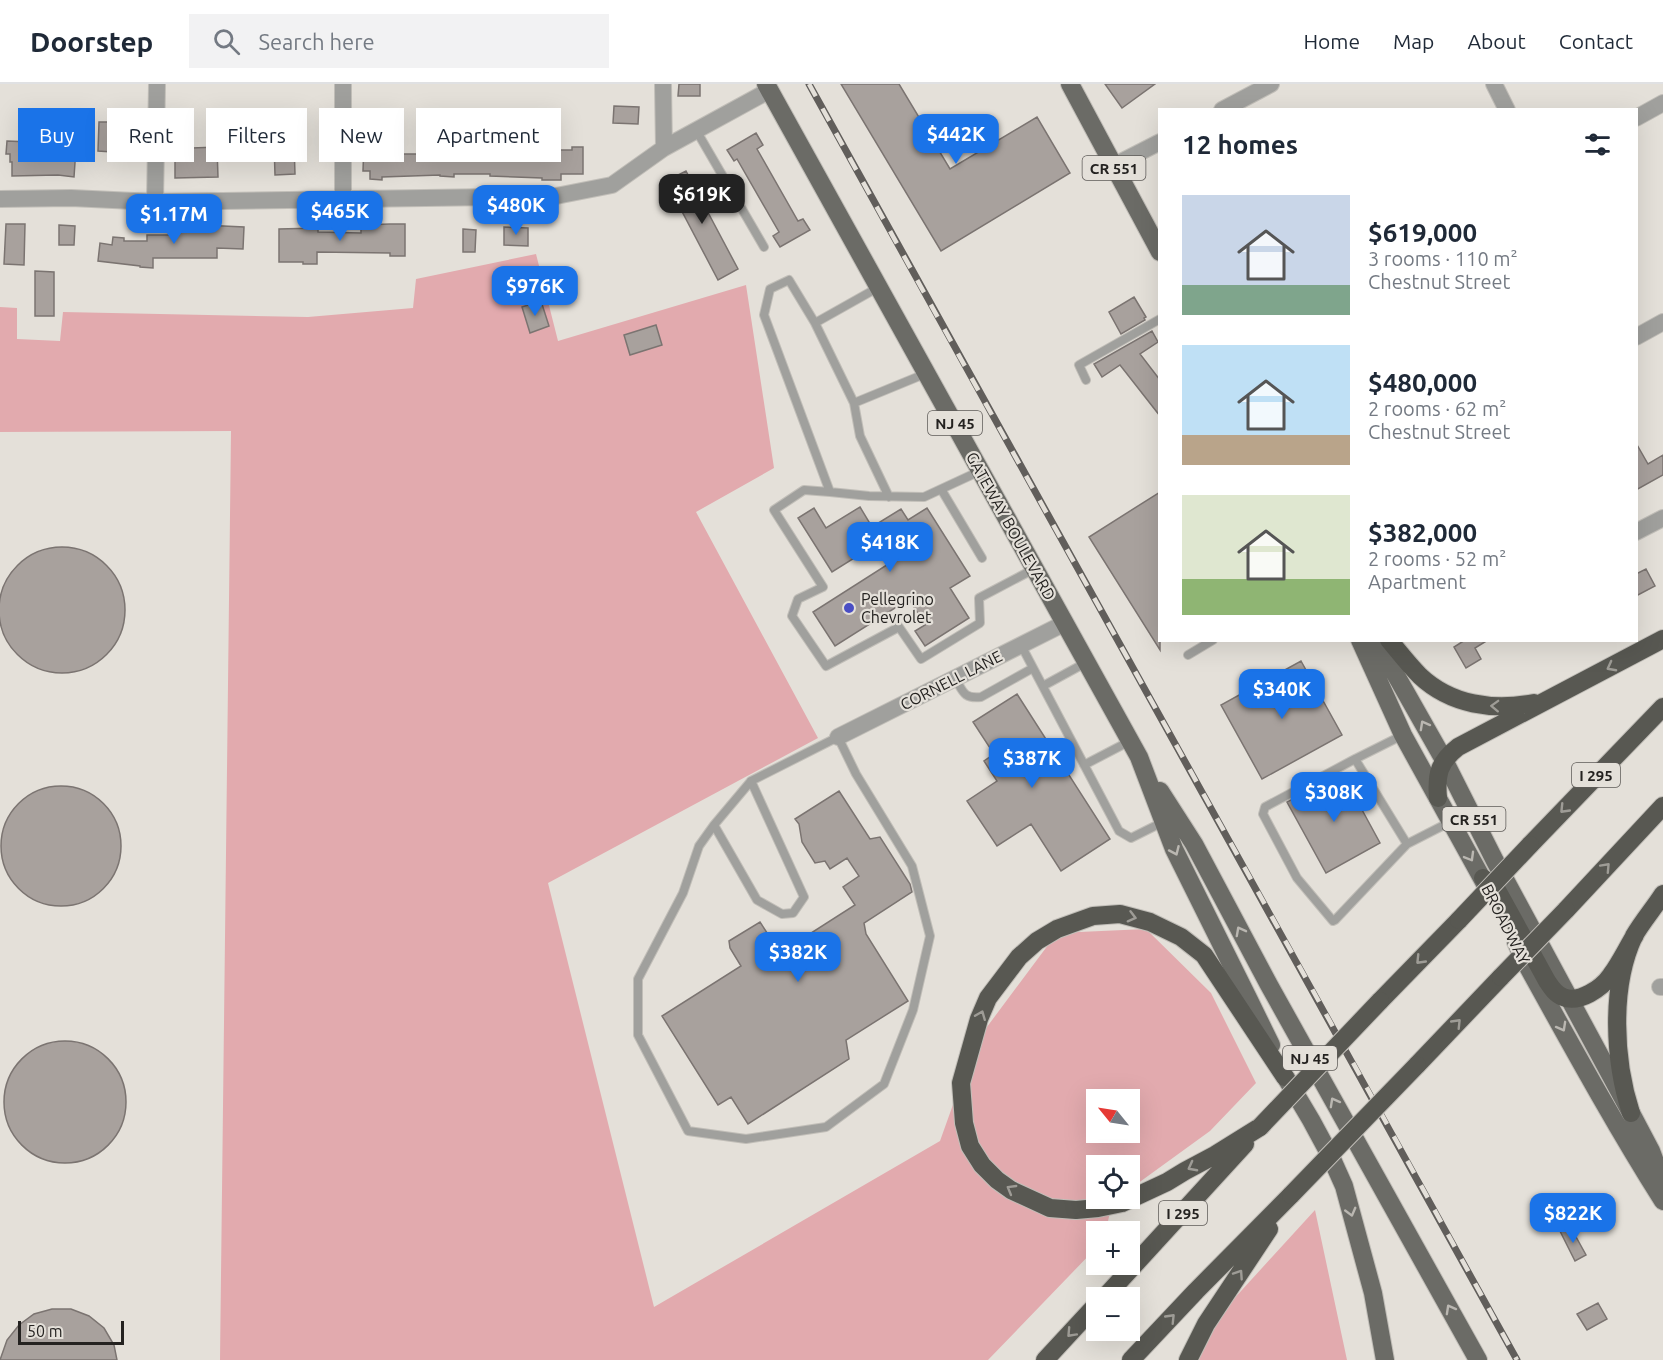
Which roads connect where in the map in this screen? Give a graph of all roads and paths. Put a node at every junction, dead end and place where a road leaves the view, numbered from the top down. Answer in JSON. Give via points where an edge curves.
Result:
{"nodes":[{"id":1,"x":157,"y":84,"type":"edge"},
{"id":2,"x":343,"y":84,"type":"edge"},
{"id":3,"x":663,"y":84,"type":"edge"},
{"id":4,"x":1070,"y":84,"type":"edge"},
{"id":5,"x":1271,"y":84,"type":"edge"},
{"id":6,"x":1494,"y":84,"type":"edge"},
{"id":7,"x":768,"y":87,"type":"edge"},
{"id":8,"x":1663,"y":103,"type":"edge"},
{"id":9,"x":1226,"y":108,"type":"edge"},
{"id":10,"x":1506,"y":108,"type":"edge"},
{"id":11,"x":1638,"y":117,"type":"edge"},
{"id":12,"x":696,"y":130,"type":"junction"},
{"id":13,"x":1158,"y":143,"type":"edge"},
{"id":14,"x":664,"y":148,"type":"junction"},
{"id":15,"x":1113,"y":166,"type":"junction"},
{"id":16,"x":343,"y":198,"type":"junction"},
{"id":17,"x":0,"y":199,"type":"edge"},
{"id":18,"x":155,"y":202,"type":"junction"},
{"id":19,"x":764,"y":247,"type":"dead end"},
{"id":20,"x":1158,"y":248,"type":"edge"},
{"id":21,"x":879,"y":286,"type":"junction"},
{"id":22,"x":1158,"y":320,"type":"edge"},
{"id":23,"x":1663,"y":322,"type":"edge"},
{"id":24,"x":815,"y":323,"type":"junction"},
{"id":25,"x":1638,"y":336,"type":"edge"},
{"id":26,"x":927,"y":374,"type":"junction"},
{"id":27,"x":1086,"y":380,"type":"dead end"},
{"id":28,"x":854,"y":403,"type":"junction"},
{"id":29,"x":981,"y":471,"type":"junction"},
{"id":30,"x":941,"y":489,"type":"junction"},
{"id":31,"x":830,"y":492,"type":"junction"},
{"id":32,"x":889,"y":497,"type":"junction"},
{"id":33,"x":1663,"y":518,"type":"edge"},
{"id":34,"x":1638,"y":531,"type":"edge"},
{"id":35,"x":982,"y":558,"type":"dead end"},
{"id":36,"x":1035,"y":569,"type":"junction"},
{"id":37,"x":1065,"y":623,"type":"junction"},
{"id":38,"x":1663,"y":639,"type":"edge"},
{"id":39,"x":1210,"y":642,"type":"edge"},
{"id":40,"x":1361,"y":642,"type":"edge"},
{"id":41,"x":1377,"y":642,"type":"edge"},
{"id":42,"x":1391,"y":642,"type":"edge"},
{"id":43,"x":1021,"y":645,"type":"junction"},
{"id":44,"x":1188,"y":655,"type":"dead end"},
{"id":45,"x":1087,"y":662,"type":"junction"},
{"id":46,"x":1034,"y":668,"type":"junction"},
{"id":47,"x":955,"y":678,"type":"junction"},
{"id":48,"x":1043,"y":686,"type":"junction"},
{"id":49,"x":1553,"y":698,"type":"junction"},
{"id":50,"x":1663,"y":707,"type":"edge"},
{"id":51,"x":1403,"y":735,"type":"junction"},
{"id":52,"x":838,"y":737,"type":"junction"},
{"id":53,"x":1134,"y":749,"type":"junction"},
{"id":54,"x":1354,"y":759,"type":"junction"},
{"id":55,"x":1444,"y":760,"type":"junction"},
{"id":56,"x":1084,"y":765,"type":"junction"},
{"id":57,"x":751,"y":781,"type":"junction"},
{"id":58,"x":1438,"y":798,"type":"junction"},
{"id":59,"x":1663,"y":806,"type":"edge"},
{"id":60,"x":1163,"y":822,"type":"junction"},
{"id":61,"x":1450,"y":822,"type":"junction"},
{"id":62,"x":714,"y":825,"type":"junction"},
{"id":63,"x":1407,"y":844,"type":"junction"},
{"id":64,"x":1483,"y":878,"type":"junction"},
{"id":65,"x":1663,"y":894,"type":"edge"},
{"id":66,"x":1635,"y":935,"type":"junction"},
{"id":67,"x":1569,"y":999,"type":"junction"},
{"id":68,"x":1285,"y":1077,"type":"junction"},
{"id":69,"x":1631,"y":1113,"type":"junction"},
{"id":70,"x":1260,"y":1127,"type":"junction"},
{"id":71,"x":1663,"y":1183,"type":"edge"},
{"id":72,"x":1291,"y":1195,"type":"junction"},
{"id":73,"x":1663,"y":1201,"type":"edge"},
{"id":74,"x":1114,"y":1287,"type":"edge"},
{"id":75,"x":1086,"y":1316,"type":"edge"},
{"id":76,"x":1045,"y":1360,"type":"edge"},
{"id":77,"x":1131,"y":1360,"type":"edge"},
{"id":78,"x":1188,"y":1360,"type":"edge"},
{"id":79,"x":1385,"y":1360,"type":"edge"},
{"id":80,"x":1478,"y":1360,"type":"edge"}],
"edges":[{"from":1,"to":18,"type":"street"},
{"from":2,"to":16,"type":"street"},
{"from":3,"to":14,"type":"street"},
{"from":4,"to":15,"type":"main road","number":"CR 551"},
{"from":5,"to":9,"type":"street"},
{"from":6,"to":10,"type":"street"},
{"from":7,"to":12,"type":"street"},
{"from":7,"to":21,"type":"main road","name":"GATEWAY BOULEVARD","number":"NJ 45"},
{"from":8,"to":11,"type":"street"},
{"from":12,"to":14,"type":"street"},
{"from":12,"to":19,"type":"lane"},
{"from":13,"to":15,"type":"street"},
{"from":14,"to":16,"type":"street","via":[[612,185],[556,196]]},
{"from":15,"to":20,"type":"main road","number":"CR 551"},
{"from":16,"to":18,"type":"street"},
{"from":17,"to":18,"type":"street"},
{"from":21,"to":24,"type":"lane"},
{"from":21,"to":26,"type":"main road","name":"GATEWAY BOULEVARD","number":"NJ 45"},
{"from":22,"to":27,"type":"lane","via":[[1078,365]]},
{"from":23,"to":25,"type":"street"},
{"from":24,"to":28,"type":"lane"},
{"from":24,"to":31,"type":"lane","via":[[789,280],[770,289],[764,315]]},
{"from":26,"to":28,"type":"lane"},
{"from":26,"to":29,"type":"main road","name":"GATEWAY BOULEVARD","number":"NJ 45"},
{"from":28,"to":32,"type":"lane","via":[[860,436]]},
{"from":29,"to":30,"type":"lane"},
{"from":29,"to":36,"type":"main road","name":"GATEWAY BOULEVARD","number":"NJ 45"},
{"from":30,"to":32,"type":"lane","via":[[924,497]]},
{"from":30,"to":35,"type":"lane"},
{"from":31,"to":32,"type":"lane"},
{"from":31,"to":36,"type":"lane","via":[[804,490],[774,510],[823,587],[798,599],[792,616],[826,666],[899,627],[921,660],[980,624],[979,598]]},
{"from":33,"to":34,"type":"street"},
{"from":36,"to":37,"type":"main road","name":"GATEWAY BOULEVARD","number":"NJ 45"},
{"from":37,"to":43,"type":"street","name":"CORNELL LANE"},
{"from":37,"to":45,"type":"main road","name":"GATEWAY BOULEVARD","number":"NJ 45"},
{"from":38,"to":49,"type":"highway","one_way":true},
{"from":39,"to":44,"type":"lane"},
{"from":40,"to":51,"type":"main road","name":"BROADWAY","number":"CR 551"},
{"from":55,"to":41,"type":"main road","name":"BROADWAY","number":"CR 551","one_way":true},
{"from":49,"to":42,"type":"highway","one_way":true,"via":[[1507,706],[1459,700],[1422,678]]},
{"from":43,"to":46,"type":"lane"},
{"from":43,"to":47,"type":"street","name":"CORNELL LANE"},
{"from":45,"to":48,"type":"lane"},
{"from":45,"to":53,"type":"main road","name":"GATEWAY BOULEVARD","number":"NJ 45"},
{"from":46,"to":47,"type":"lane","via":[[981,697],[966,696]]},
{"from":46,"to":48,"type":"lane"},
{"from":47,"to":52,"type":"street","name":"CORNELL LANE"},
{"from":48,"to":56,"type":"lane"},
{"from":49,"to":55,"type":"highway","via":[[1458,747]]},
{"from":50,"to":70,"type":"highway","number":"I 295","one_way":true,"bridge":true},
{"from":51,"to":54,"type":"lane"},
{"from":51,"to":58,"type":"main road","name":"BROADWAY","number":"CR 551"},
{"from":52,"to":57,"type":"lane"},
{"from":52,"to":62,"type":"lane","via":[[912,866],[930,936],[913,1010],[884,1084],[826,1126],[746,1138],[688,1131],[639,1035],[638,979],[683,893],[699,846]]},
{"from":53,"to":56,"type":"lane"},
{"from":53,"to":60,"type":"main road","name":"GATEWAY BOULEVARD","number":"NJ 45"},
{"from":80,"to":53,"type":"main road","number":"NJ 45","one_way":true,"via":[[1194,844]]},
{"from":54,"to":63,"type":"lane"},
{"from":54,"to":63,"type":"lane","via":[[1263,810],[1297,878],[1333,921]]},
{"from":55,"to":58,"type":"highway","via":[[1437,776]]},
{"from":55,"to":67,"type":"main road","name":"BROADWAY","number":"CR 551"},
{"from":56,"to":60,"type":"lane","via":[[1123,835],[1131,838]]},
{"from":57,"to":62,"type":"lane"},
{"from":57,"to":62,"type":"lane","via":[[804,897],[793,913],[782,914],[757,900]]},
{"from":58,"to":61,"type":"main road","name":"BROADWAY","number":"CR 551"},
{"from":72,"to":59,"type":"highway","one_way":true,"bridge":true},
{"from":60,"to":68,"type":"main road","name":"GATEWAY BOULEVARD","number":"NJ 45","one_way":true},
{"from":61,"to":63,"type":"lane"},
{"from":61,"to":64,"type":"main road","name":"BROADWAY","number":"CR 551","one_way":true},
{"from":64,"to":67,"type":"highway","via":[[1497,890],[1546,981],[1555,993]]},
{"from":64,"to":73,"type":"main road","name":"BROADWAY","number":"CR 551","one_way":true,"via":[[1534,977]]},
{"from":65,"to":66,"type":"highway"},
{"from":66,"to":67,"type":"highway","via":[[1610,978],[1588,994]]},
{"from":66,"to":69,"type":"highway","via":[[1624,966],[1618,1019],[1621,1079]]},
{"from":67,"to":69,"type":"main road","name":"BROADWAY","number":"CR 551"},
{"from":70,"to":68,"type":"highway","one_way":true,"via":[[1167,1182],[1122,1203],[1076,1210],[1050,1208],[1011,1190],[982,1166],[970,1146],[964,1123],[961,1083],[988,998],[1019,957],[1058,929],[1093,916],[1120,914],[1150,922],[1181,937],[1204,955]]},
{"from":68,"to":79,"type":"main road","number":"NJ 45","one_way":true,"via":[[1344,1186],[1373,1293]]},
{"from":69,"to":71,"type":"main road","name":"BROADWAY","number":"CR 551","via":[[1654,1150]]},
{"from":70,"to":74,"type":"highway","number":"I 295"},
{"from":77,"to":72,"type":"highway","one_way":true},
{"from":78,"to":72,"type":"highway","one_way":true,"via":[[1221,1300]]},
{"from":75,"to":76,"type":"highway","one_way":true}]}
